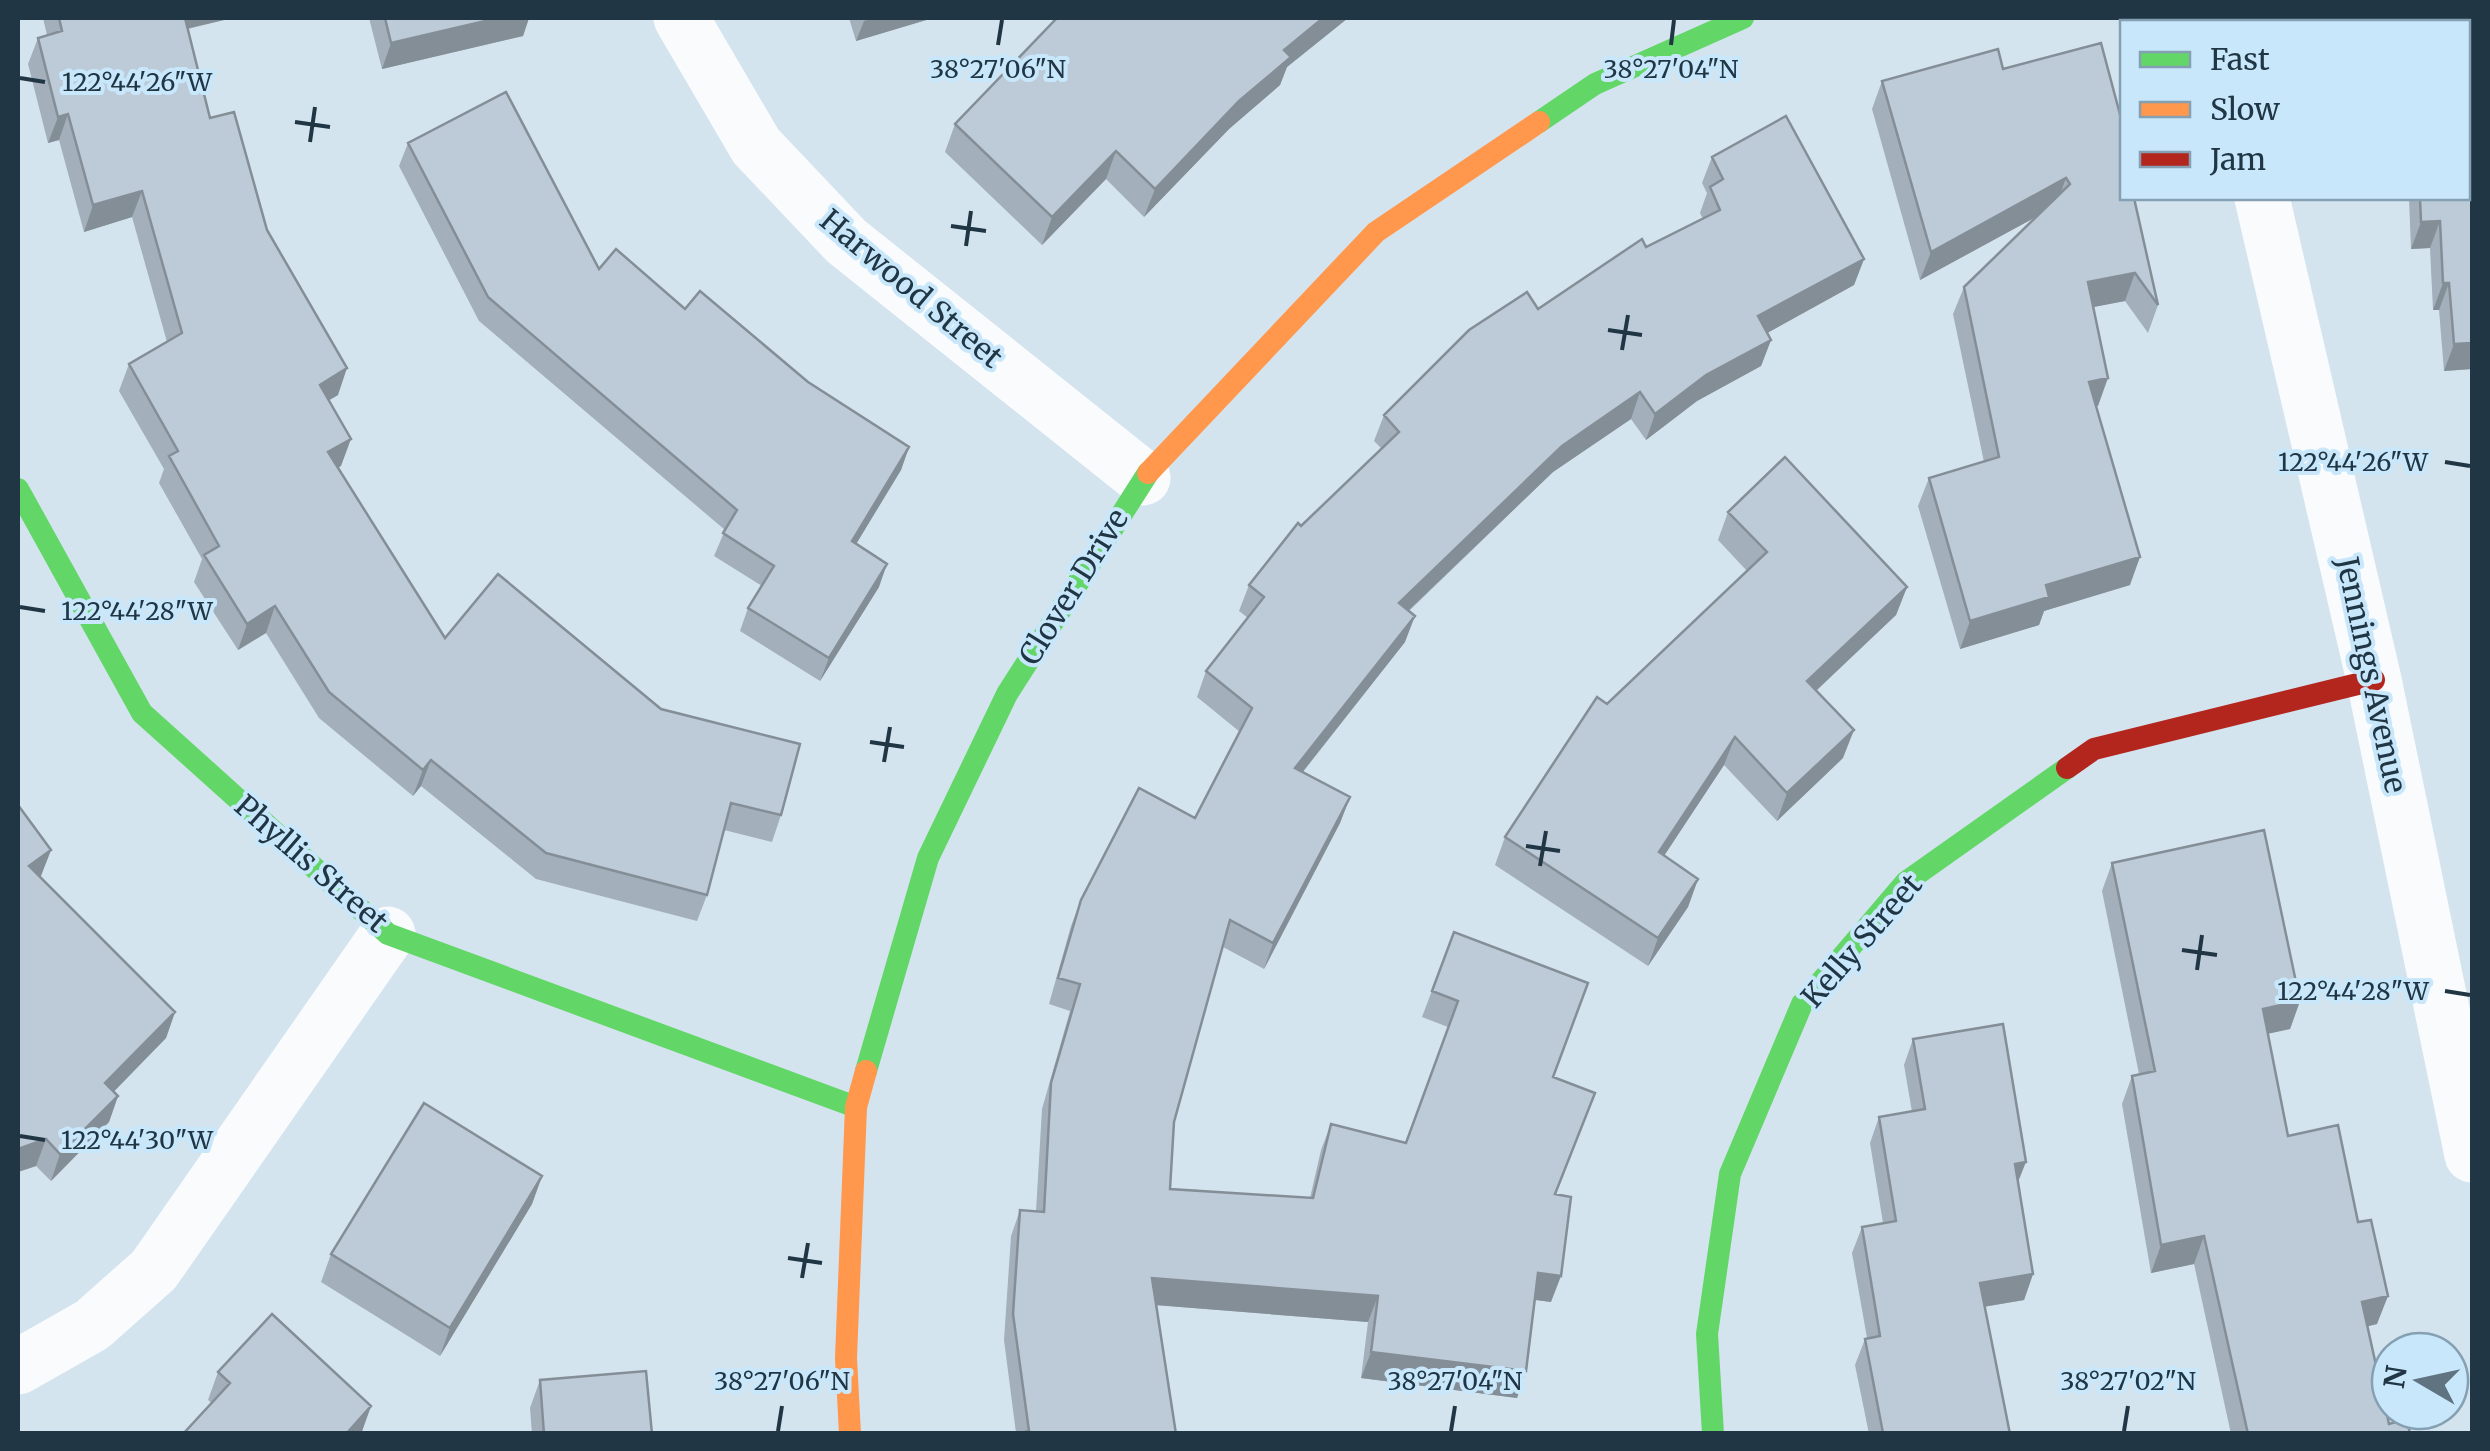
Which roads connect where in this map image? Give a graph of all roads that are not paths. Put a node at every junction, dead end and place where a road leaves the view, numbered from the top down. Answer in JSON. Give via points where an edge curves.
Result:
{"nodes":[{"id":1,"x":682,"y":18,"type":"edge"},
{"id":2,"x":1743,"y":18,"type":"edge"},
{"id":3,"x":2262,"y":200,"type":"edge"},
{"id":4,"x":1143,"y":478,"type":"junction"},
{"id":5,"x":18,"y":489,"type":"edge"},
{"id":6,"x":2374,"y":680,"type":"junction"},
{"id":7,"x":388,"y":934,"type":"junction"},
{"id":8,"x":856,"y":1107,"type":"junction"},
{"id":9,"x":2472,"y":1155,"type":"edge"},
{"id":10,"x":18,"y":1366,"type":"edge"},
{"id":11,"x":850,"y":1434,"type":"edge"},
{"id":12,"x":1713,"y":1434,"type":"edge"}],
"edges":[{"from":1,"to":4,"type":"street","name":"Harwood Street","via":[[756,146],[846,241]]},
{"from":2,"to":4,"type":"street","name":"Clover Drive","via":[[1595,84],[1376,232]]},
{"from":3,"to":6,"type":"street","name":"Jennings Avenue"},
{"from":4,"to":8,"type":"street","name":"Clover Drive","via":[[1007,694],[928,858]]},
{"from":5,"to":7,"type":"street","name":"Phyllis Street","via":[[142,713]]},
{"from":6,"to":9,"type":"street","name":"Jennings Avenue"},
{"from":6,"to":12,"type":"street","name":"Kelly Street","via":[[2094,749],[1906,882],[1802,1004],[1730,1174],[1708,1334]]},
{"from":7,"to":8,"type":"street","name":"Phyllis Street"},
{"from":7,"to":10,"type":"street","via":[[154,1270],[92,1325]]},
{"from":8,"to":11,"type":"street","name":"Clover Drive","via":[[846,1358]]}]}
